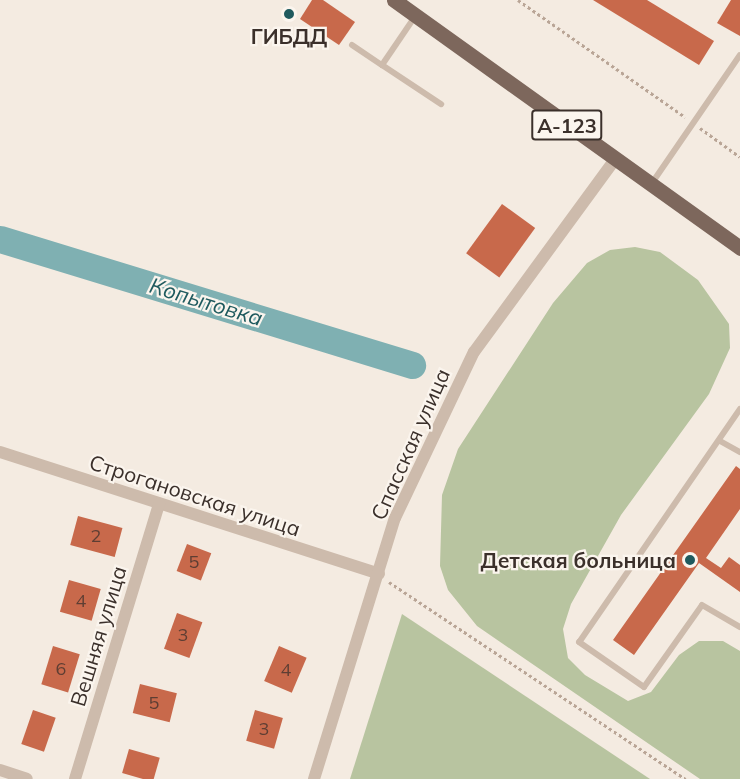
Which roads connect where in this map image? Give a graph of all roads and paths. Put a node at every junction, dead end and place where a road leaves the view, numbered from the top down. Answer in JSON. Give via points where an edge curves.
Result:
{"nodes":[{"id":1,"x":394,"y":0,"type":"edge"},
{"id":2,"x":518,"y":0,"type":"edge"},
{"id":3,"x":416,"y":15,"type":"junction"},
{"id":4,"x":352,"y":45,"type":"dead end"},
{"id":5,"x":740,"y":56,"type":"edge"},
{"id":6,"x":382,"y":65,"type":"junction"},
{"id":7,"x":441,"y":104,"type":"dead end"},
{"id":8,"x":693,"y":123,"type":"junction"},
{"id":9,"x":740,"y":158,"type":"edge"},
{"id":10,"x":614,"y":161,"type":"junction"},
{"id":11,"x":650,"y":185,"type":"junction"},
{"id":12,"x":740,"y":248,"type":"edge"},
{"id":13,"x":740,"y":410,"type":"edge"},
{"id":14,"x":720,"y":441,"type":"junction"},
{"id":15,"x":0,"y":452,"type":"edge"},
{"id":16,"x":740,"y":452,"type":"edge"},
{"id":17,"x":159,"y":504,"type":"junction"},
{"id":18,"x":379,"y":574,"type":"junction"},
{"id":19,"x":740,"y":627,"type":"edge"},
{"id":20,"x":0,"y":770,"type":"edge"},
{"id":21,"x":27,"y":779,"type":"edge"},
{"id":22,"x":75,"y":779,"type":"edge"},
{"id":23,"x":314,"y":779,"type":"edge"},
{"id":24,"x":684,"y":779,"type":"edge"}],
"edges":[{"from":1,"to":3,"type":"main road","number":"А-123"},
{"from":2,"to":8,"type":"path"},
{"from":3,"to":6,"type":"lane"},
{"from":3,"to":10,"type":"main road","number":"А-123"},
{"from":4,"to":6,"type":"lane"},
{"from":5,"to":8,"type":"lane"},
{"from":6,"to":7,"type":"lane"},
{"from":8,"to":9,"type":"path"},
{"from":8,"to":11,"type":"lane"},
{"from":10,"to":11,"type":"main road","number":"А-123"},
{"from":10,"to":18,"type":"street","name":"Спасская улица","via":[[474,352],[395,518]]},
{"from":11,"to":12,"type":"main road","number":"А-123"},
{"from":13,"to":14,"type":"lane"},
{"from":14,"to":16,"type":"lane"},
{"from":14,"to":19,"type":"lane","via":[[579,642],[644,687],[702,605]]},
{"from":15,"to":17,"type":"street","name":"Строгановская улица"},
{"from":17,"to":18,"type":"street","name":"Строгановская улица"},
{"from":17,"to":22,"type":"street","name":"Вешняя улица"},
{"from":18,"to":23,"type":"street","name":"Спасская улица"},
{"from":18,"to":24,"type":"path"},
{"from":20,"to":21,"type":"street"}]}
